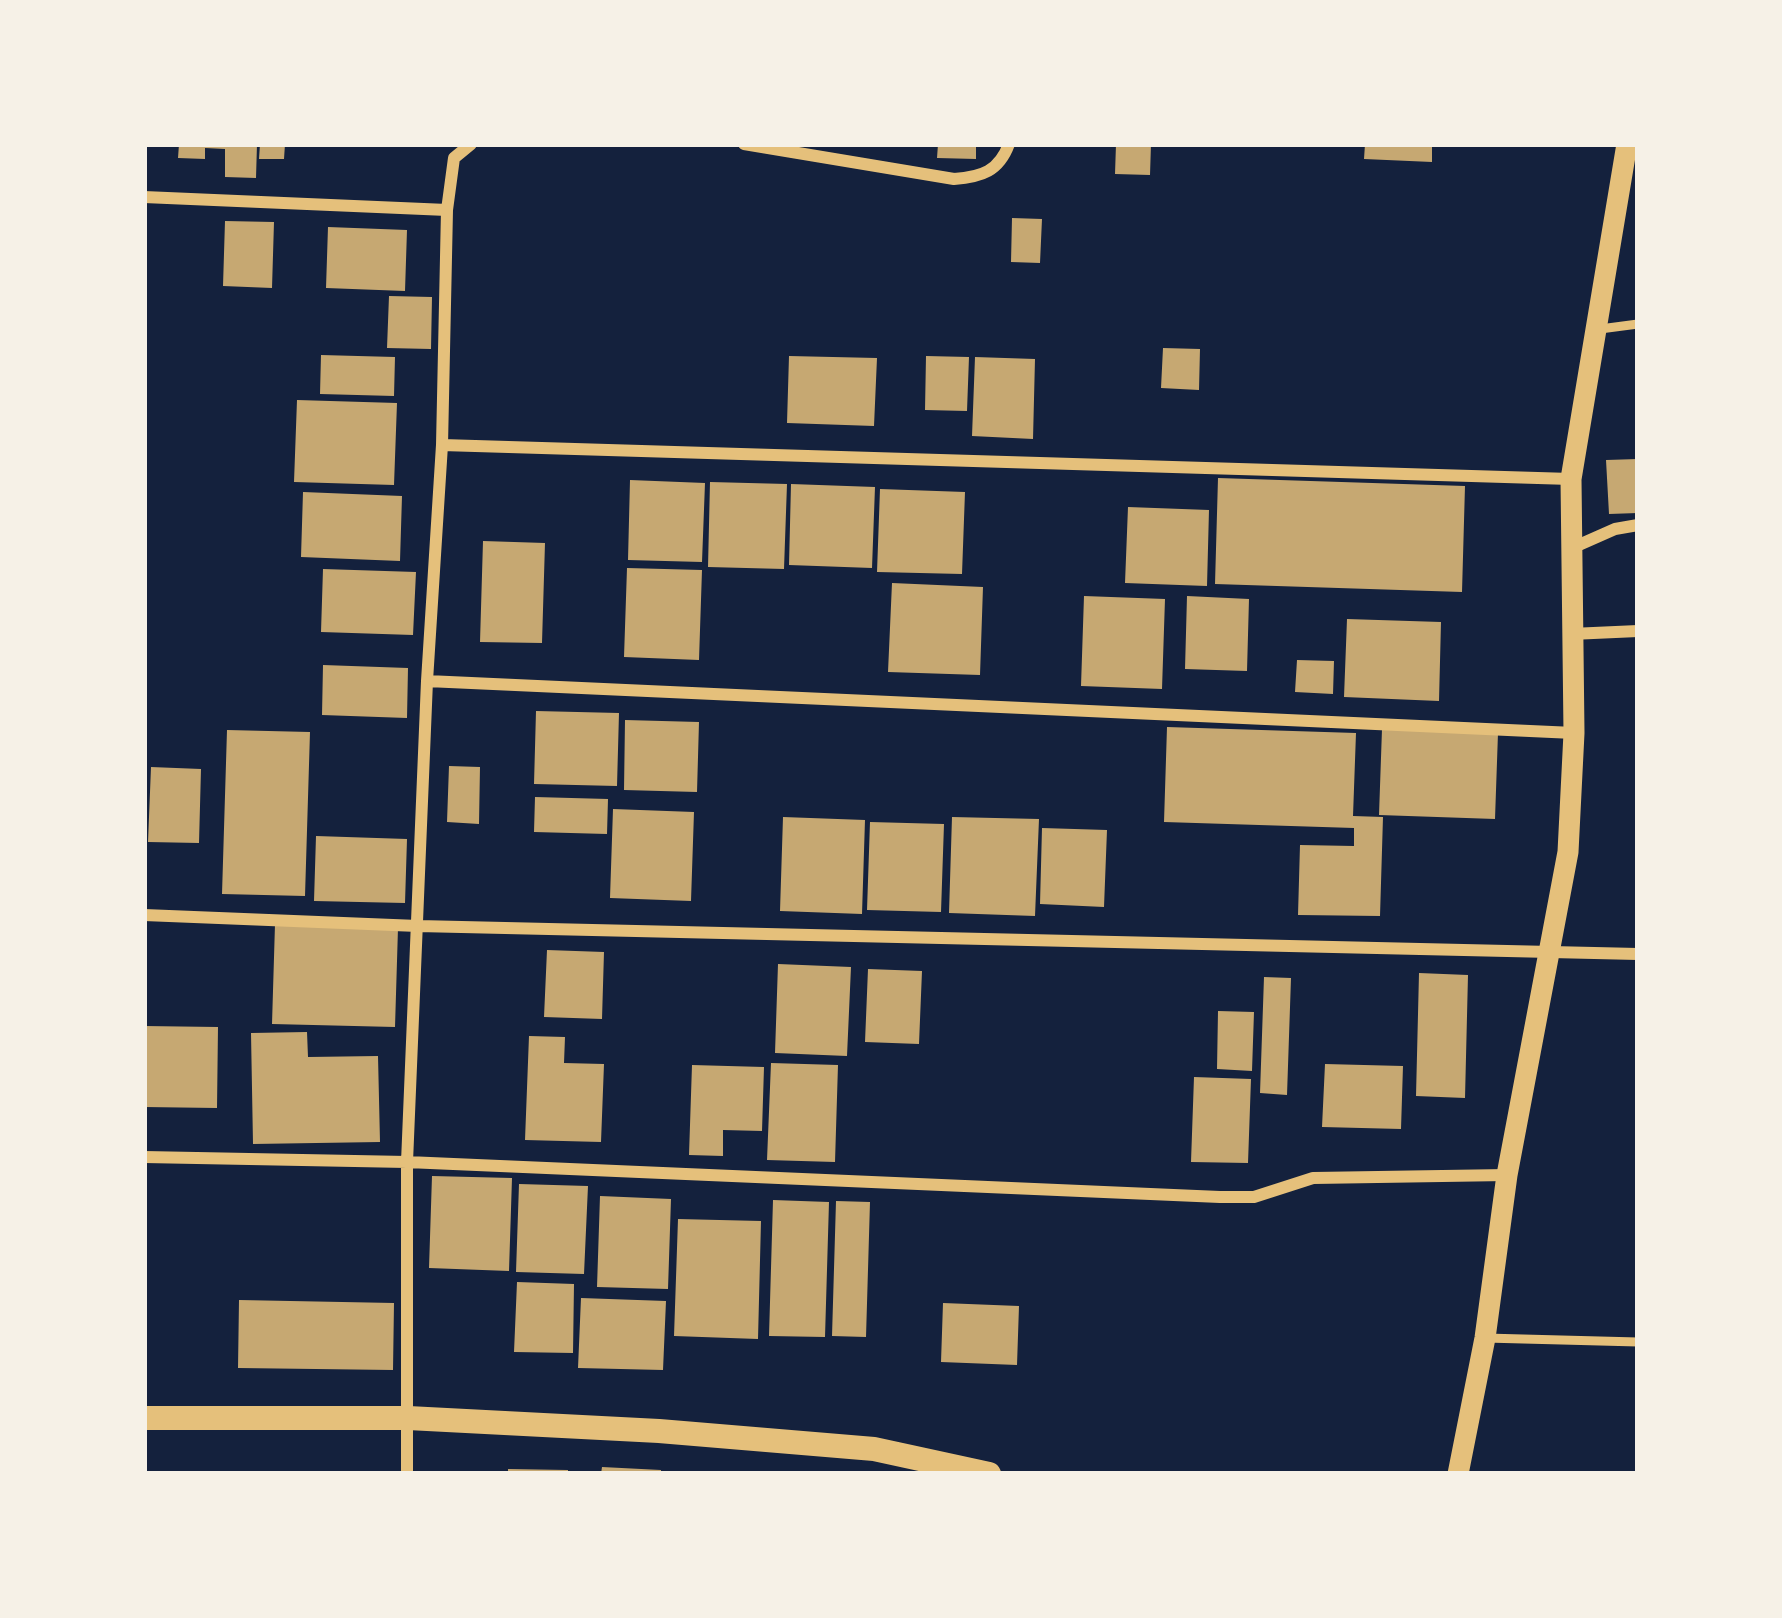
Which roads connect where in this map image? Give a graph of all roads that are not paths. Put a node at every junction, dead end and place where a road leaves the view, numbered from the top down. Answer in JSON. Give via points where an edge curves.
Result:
{"nodes":[{"id":1,"x":471,"y":144,"type":"edge"},
{"id":2,"x":744,"y":144,"type":"edge"},
{"id":3,"x":1009,"y":144,"type":"edge"},
{"id":4,"x":1627,"y":144,"type":"edge"},
{"id":5,"x":144,"y":197,"type":"edge"},
{"id":6,"x":447,"y":210,"type":"junction"},
{"id":7,"x":1638,"y":324,"type":"edge"},
{"id":8,"x":1594,"y":330,"type":"junction"},
{"id":9,"x":442,"y":445,"type":"junction"},
{"id":10,"x":1571,"y":479,"type":"junction"},
{"id":11,"x":1638,"y":525,"type":"edge"},
{"id":12,"x":1571,"y":549,"type":"junction"},
{"id":13,"x":1638,"y":631,"type":"edge"},
{"id":14,"x":1570,"y":634,"type":"junction"},
{"id":15,"x":428,"y":681,"type":"junction"},
{"id":16,"x":1574,"y":733,"type":"junction"},
{"id":17,"x":144,"y":915,"type":"edge"},
{"id":18,"x":418,"y":926,"type":"junction"},
{"id":19,"x":1549,"y":953,"type":"junction"},
{"id":20,"x":1638,"y":954,"type":"edge"},
{"id":21,"x":144,"y":1157,"type":"edge"},
{"id":22,"x":407,"y":1162,"type":"junction"},
{"id":23,"x":1507,"y":1174,"type":"junction"},
{"id":24,"x":1485,"y":1338,"type":"junction"},
{"id":25,"x":1638,"y":1342,"type":"edge"},
{"id":26,"x":144,"y":1418,"type":"edge"},
{"id":27,"x":408,"y":1418,"type":"junction"},
{"id":28,"x":407,"y":1474,"type":"edge"},
{"id":29,"x":989,"y":1474,"type":"edge"},
{"id":30,"x":1458,"y":1474,"type":"edge"}],
"edges":[{"from":1,"to":6,"type":"street","via":[[454,158]]},
{"from":2,"to":3,"type":"street","via":[[954,179],[997,167]]},
{"from":4,"to":8,"type":"street"},
{"from":5,"to":6,"type":"street"},
{"from":6,"to":9,"type":"street"},
{"from":7,"to":8,"type":"lane"},
{"from":8,"to":10,"type":"street"},
{"from":9,"to":10,"type":"street"},
{"from":9,"to":15,"type":"street"},
{"from":10,"to":12,"type":"street"},
{"from":11,"to":12,"type":"street"},
{"from":12,"to":14,"type":"street"},
{"from":13,"to":14,"type":"street"},
{"from":14,"to":16,"type":"street"},
{"from":15,"to":16,"type":"street"},
{"from":15,"to":18,"type":"street"},
{"from":16,"to":19,"type":"street","via":[[1568,852]]},
{"from":17,"to":18,"type":"street"},
{"from":18,"to":19,"type":"street"},
{"from":18,"to":22,"type":"street"},
{"from":19,"to":20,"type":"street"},
{"from":19,"to":23,"type":"street"},
{"from":21,"to":22,"type":"street"},
{"from":22,"to":23,"type":"street","via":[[1220,1197],[1254,1197],[1313,1178]]},
{"from":22,"to":27,"type":"street"},
{"from":23,"to":24,"type":"street"},
{"from":24,"to":25,"type":"lane"},
{"from":24,"to":30,"type":"street"},
{"from":26,"to":27,"type":"main road"},
{"from":27,"to":28,"type":"street"},
{"from":27,"to":29,"type":"main road","via":[[874,1449]]}]}
